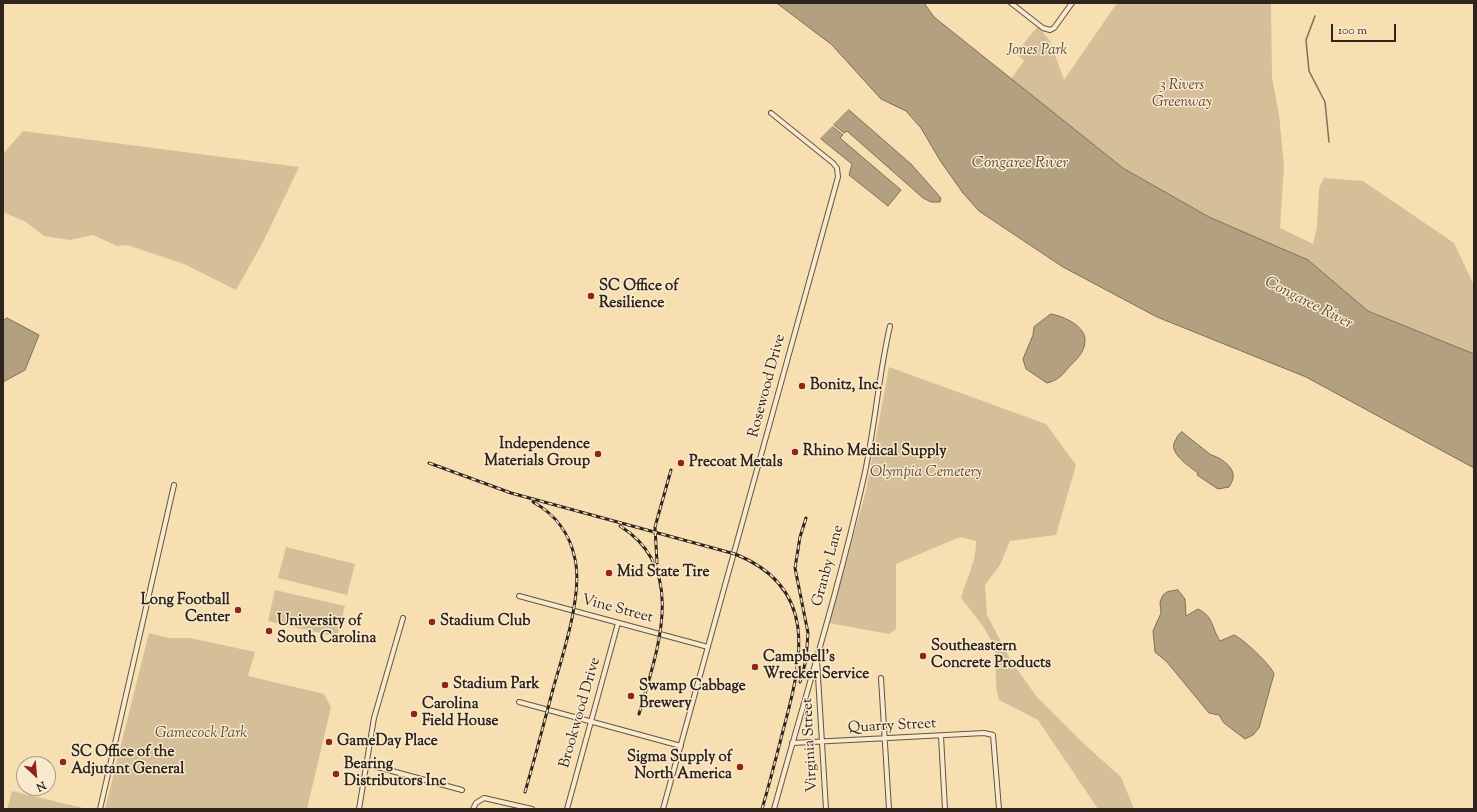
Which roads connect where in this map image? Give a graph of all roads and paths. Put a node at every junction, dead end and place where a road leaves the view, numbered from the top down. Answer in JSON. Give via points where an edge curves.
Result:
{"nodes":[{"id":1,"x":1011,"y":3,"type":"edge"},
{"id":2,"x":1072,"y":3,"type":"edge"},
{"id":3,"x":770,"y":113,"type":"dead end"},
{"id":4,"x":890,"y":326,"type":"dead end"},
{"id":5,"x":174,"y":485,"type":"dead end"},
{"id":6,"x":519,"y":596,"type":"dead end"},
{"id":7,"x":403,"y":618,"type":"dead end"},
{"id":8,"x":618,"y":623,"type":"junction"},
{"id":9,"x":708,"y":647,"type":"junction"},
{"id":10,"x":817,"y":657,"type":"junction"},
{"id":11,"x":881,"y":678,"type":"dead end"},
{"id":12,"x":519,"y":702,"type":"dead end"},
{"id":13,"x":591,"y":722,"type":"junction"},
{"id":14,"x":941,"y":736,"type":"junction"},
{"id":15,"x":884,"y":738,"type":"junction"},
{"id":16,"x":822,"y":742,"type":"junction"},
{"id":17,"x":792,"y":743,"type":"junction"},
{"id":18,"x":681,"y":746,"type":"junction"},
{"id":19,"x":366,"y":764,"type":"junction"},
{"id":20,"x":462,"y":790,"type":"dead end"},
{"id":21,"x":100,"y":809,"type":"edge"},
{"id":22,"x":359,"y":809,"type":"edge"},
{"id":23,"x":473,"y":809,"type":"edge"},
{"id":24,"x":532,"y":809,"type":"edge"},
{"id":25,"x":567,"y":809,"type":"edge"},
{"id":26,"x":663,"y":809,"type":"edge"},
{"id":27,"x":774,"y":809,"type":"edge"},
{"id":28,"x":826,"y":809,"type":"edge"},
{"id":29,"x":889,"y":809,"type":"edge"},
{"id":30,"x":945,"y":809,"type":"edge"},
{"id":31,"x":999,"y":809,"type":"edge"}],
"edges":[{"from":1,"to":2,"type":"street","via":[[1051,32]]},
{"from":3,"to":9,"type":"street","name":"Rosewood Drive","via":[[833,163],[837,168],[838,177]]},
{"from":4,"to":10,"type":"street","name":"Granby Lane","via":[[881,364],[864,479]]},
{"from":5,"to":21,"type":"street"},
{"from":6,"to":8,"type":"street","name":"Vine Street"},
{"from":7,"to":19,"type":"street","via":[[374,718]]},
{"from":8,"to":9,"type":"street","name":"Vine Street"},
{"from":8,"to":13,"type":"street","name":"Brookwood Drive"},
{"from":9,"to":18,"type":"street","name":"Rosewood Drive"},
{"from":10,"to":16,"type":"street","name":"Virginia Street"},
{"from":10,"to":17,"type":"street","name":"Granby Lane"},
{"from":11,"to":15,"type":"street"},
{"from":12,"to":13,"type":"street"},
{"from":13,"to":18,"type":"street"},
{"from":13,"to":25,"type":"street","name":"Brookwood Drive"},
{"from":14,"to":15,"type":"street","name":"Quarry Street"},
{"from":14,"to":30,"type":"street"},
{"from":14,"to":31,"type":"street","name":"Quarry Street","via":[[984,733],[994,735]]},
{"from":15,"to":16,"type":"street","name":"Quarry Street"},
{"from":15,"to":29,"type":"street"},
{"from":16,"to":17,"type":"street","name":"Quarry Street"},
{"from":16,"to":28,"type":"street","name":"Virginia Street"},
{"from":17,"to":27,"type":"street","name":"Granby Lane"},
{"from":18,"to":26,"type":"street","name":"Rosewood Drive"},
{"from":19,"to":20,"type":"street"},
{"from":19,"to":22,"type":"street"},
{"from":23,"to":24,"type":"street","via":[[480,799],[489,798]]}]}
